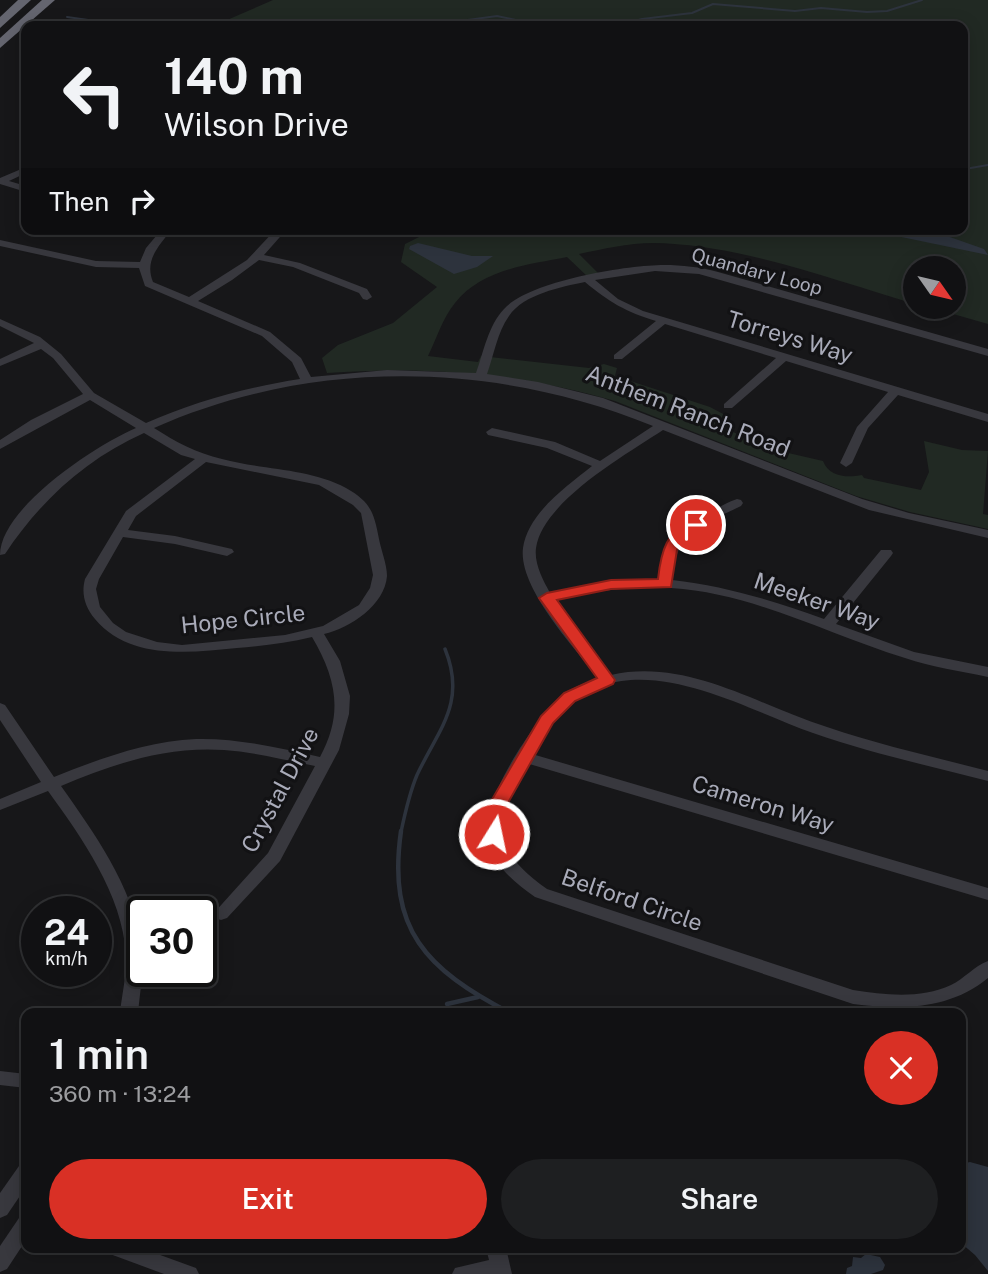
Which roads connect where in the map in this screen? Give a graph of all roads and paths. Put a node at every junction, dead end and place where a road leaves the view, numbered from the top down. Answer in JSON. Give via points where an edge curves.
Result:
{"nodes":[{"id":1,"x":25,"y":0,"type":"edge"},
{"id":2,"x":49,"y":0,"type":"edge"},
{"id":3,"x":26,"y":21,"type":"edge"},
{"id":4,"x":0,"y":24,"type":"edge"},
{"id":5,"x":21,"y":25,"type":"edge"},
{"id":6,"x":0,"y":44,"type":"edge"},
{"id":7,"x":21,"y":172,"type":"edge"},
{"id":8,"x":0,"y":181,"type":"edge"},
{"id":9,"x":21,"y":187,"type":"edge"},
{"id":10,"x":162,"y":235,"type":"edge"},
{"id":11,"x":277,"y":235,"type":"edge"},
{"id":12,"x":0,"y":243,"type":"edge"},
{"id":13,"x":260,"y":257,"type":"junction"},
{"id":14,"x":143,"y":265,"type":"junction"},
{"id":15,"x":589,"y":280,"type":"junction"},
{"id":16,"x":367,"y":297,"type":"dead end"},
{"id":17,"x":190,"y":301,"type":"junction"},
{"id":18,"x":664,"y":320,"type":"junction"},
{"id":19,"x":0,"y":322,"type":"edge"},
{"id":20,"x":43,"y":344,"type":"junction"},
{"id":21,"x":988,"y":353,"type":"edge"},
{"id":22,"x":618,"y":357,"type":"dead end"},
{"id":23,"x":783,"y":357,"type":"junction"},
{"id":24,"x":0,"y":363,"type":"edge"},
{"id":25,"x":480,"y":377,"type":"junction"},
{"id":26,"x":306,"y":380,"type":"junction"},
{"id":27,"x":895,"y":391,"type":"junction"},
{"id":28,"x":90,"y":396,"type":"junction"},
{"id":29,"x":728,"y":406,"type":"dead end"},
{"id":30,"x":988,"y":418,"type":"edge"},
{"id":31,"x":662,"y":425,"type":"junction"},
{"id":32,"x":144,"y":428,"type":"junction"},
{"id":33,"x":492,"y":432,"type":"dead end"},
{"id":34,"x":0,"y":445,"type":"edge"},
{"id":35,"x":203,"y":459,"type":"junction"},
{"id":36,"x":846,"y":463,"type":"dead end"},
{"id":37,"x":603,"y":466,"type":"junction"},
{"id":38,"x":737,"y":503,"type":"dead end"},
{"id":39,"x":119,"y":533,"type":"junction"},
{"id":40,"x":988,"y":534,"type":"edge"},
{"id":41,"x":0,"y":551,"type":"edge"},
{"id":42,"x":227,"y":552,"type":"dead end"},
{"id":43,"x":886,"y":552,"type":"dead end"},
{"id":44,"x":665,"y":583,"type":"junction"},
{"id":45,"x":547,"y":598,"type":"junction"},
{"id":46,"x":827,"y":625,"type":"junction"},
{"id":47,"x":317,"y":634,"type":"junction"},
{"id":48,"x":988,"y":672,"type":"edge"},
{"id":49,"x":607,"y":680,"type":"junction"},
{"id":50,"x":0,"y":708,"type":"edge"},
{"id":51,"x":524,"y":757,"type":"junction"},
{"id":52,"x":324,"y":763,"type":"junction"},
{"id":53,"x":988,"y":776,"type":"edge"},
{"id":54,"x":51,"y":785,"type":"junction"},
{"id":55,"x":0,"y":805,"type":"edge"},
{"id":56,"x":988,"y":894,"type":"edge"},
{"id":57,"x":221,"y":914,"type":"dead end"},
{"id":58,"x":988,"y":968,"type":"edge"},
{"id":59,"x":129,"y":1008,"type":"edge"},
{"id":60,"x":0,"y":1078,"type":"edge"},
{"id":61,"x":21,"y":1080,"type":"edge"},
{"id":62,"x":21,"y":1179,"type":"edge"},
{"id":63,"x":0,"y":1209,"type":"edge"},
{"id":64,"x":21,"y":1232,"type":"edge"},
{"id":65,"x":137,"y":1253,"type":"edge"},
{"id":66,"x":0,"y":1263,"type":"edge"},
{"id":67,"x":500,"y":1263,"type":"edge"},
{"id":68,"x":189,"y":1274,"type":"edge"},
{"id":69,"x":462,"y":1274,"type":"edge"}],
"edges":[{"from":1,"to":4,"type":"highway"},
{"from":2,"to":3,"type":"highway"},
{"from":5,"to":6,"type":"highway"},
{"from":7,"to":8,"type":"street"},
{"from":8,"to":9,"type":"street"},
{"from":10,"to":14,"type":"street"},
{"from":11,"to":13,"type":"street"},
{"from":12,"to":14,"type":"street","via":[[96,264]]},
{"from":13,"to":16,"type":"street","via":[[296,265],[363,291]]},
{"from":13,"to":17,"type":"street"},
{"from":14,"to":17,"type":"street","via":[[149,284]]},
{"from":15,"to":18,"type":"street","name":"Torreys Way","via":[[625,307]]},
{"from":15,"to":21,"type":"street","name":"Quandary Loop","via":[[653,268],[696,270]]},
{"from":15,"to":25,"type":"street","name":"Quandary Loop","via":[[540,291],[513,305],[502,320]]},
{"from":17,"to":26,"type":"street","via":[[275,341],[297,360]]},
{"from":18,"to":22,"type":"street"},
{"from":18,"to":23,"type":"street","name":"Torreys Way"},
{"from":19,"to":20,"type":"street","name":"Hope Circle"},
{"from":20,"to":24,"type":"street"},
{"from":20,"to":28,"type":"street","name":"Hope Circle"},
{"from":23,"to":27,"type":"street","name":"Torreys Way"},
{"from":23,"to":29,"type":"street"},
{"from":25,"to":26,"type":"street","name":"Anthem Ranch Road","via":[[409,373]]},
{"from":25,"to":31,"type":"street","name":"Anthem Ranch Road","via":[[564,391]]},
{"from":26,"to":32,"type":"street","name":"Anthem Ranch Road","via":[[239,394]]},
{"from":27,"to":30,"type":"street","name":"Torreys Way"},
{"from":27,"to":36,"type":"street","via":[[863,427]]},
{"from":28,"to":32,"type":"street","name":"Hope Circle"},
{"from":28,"to":34,"type":"street"},
{"from":31,"to":37,"type":"street"},
{"from":31,"to":40,"type":"street","name":"Anthem Ranch Road","via":[[861,503]]},
{"from":32,"to":35,"type":"street","name":"Hope Circle"},
{"from":32,"to":41,"type":"street","name":"Anthem Ranch Road","via":[[50,488],[14,527]]},
{"from":33,"to":37,"type":"street","via":[[551,444]]},
{"from":35,"to":39,"type":"street","name":"Hope Circle","via":[[139,507]]},
{"from":35,"to":47,"type":"street","name":"Hope Circle","via":[[322,482],[351,496],[367,512],[380,575],[377,588],[363,608]]},
{"from":37,"to":45,"type":"street","via":[[556,500],[533,530],[530,561]]},
{"from":38,"to":44,"type":"street","via":[[681,534],[669,550]]},
{"from":39,"to":42,"type":"street"},
{"from":39,"to":47,"type":"street","name":"Hope Circle","via":[[92,579],[89,598],[108,626],[121,635],[182,649]]},
{"from":43,"to":46,"type":"street"},
{"from":44,"to":45,"type":"street","name":"Meeker Way","via":[[611,585]]},
{"from":44,"to":46,"type":"street","name":"Meeker Way","via":[[735,594]]},
{"from":45,"to":49,"type":"street"},
{"from":46,"to":48,"type":"street","name":"Meeker Way","via":[[910,655]]},
{"from":47,"to":52,"type":"street","name":"Crystal Drive","via":[[333,661],[343,696],[337,734]]},
{"from":49,"to":51,"type":"street","name":"Belford Circle","via":[[583,689],[556,708]]},
{"from":49,"to":53,"type":"street","name":"Belford Circle","via":[[654,676],[699,684],[820,730]]},
{"from":50,"to":54,"type":"street"},
{"from":51,"to":56,"type":"street","name":"Cameron Way"},
{"from":51,"to":58,"type":"street","name":"Belford Circle","via":[[500,801],[494,834],[511,867],[541,893],[868,999],[912,1002],[938,998],[976,980]]},
{"from":52,"to":54,"type":"street","via":[[223,745],[168,746],[110,760]]},
{"from":52,"to":57,"type":"street","name":"Crystal Drive","via":[[274,857]]},
{"from":54,"to":55,"type":"street"},
{"from":54,"to":59,"type":"street","via":[[97,854],[126,911],[134,947]]},
{"from":60,"to":61,"type":"street"},
{"from":62,"to":63,"type":"street"},
{"from":64,"to":66,"type":"street"},
{"from":65,"to":68,"type":"street"},
{"from":67,"to":69,"type":"street"}]}
